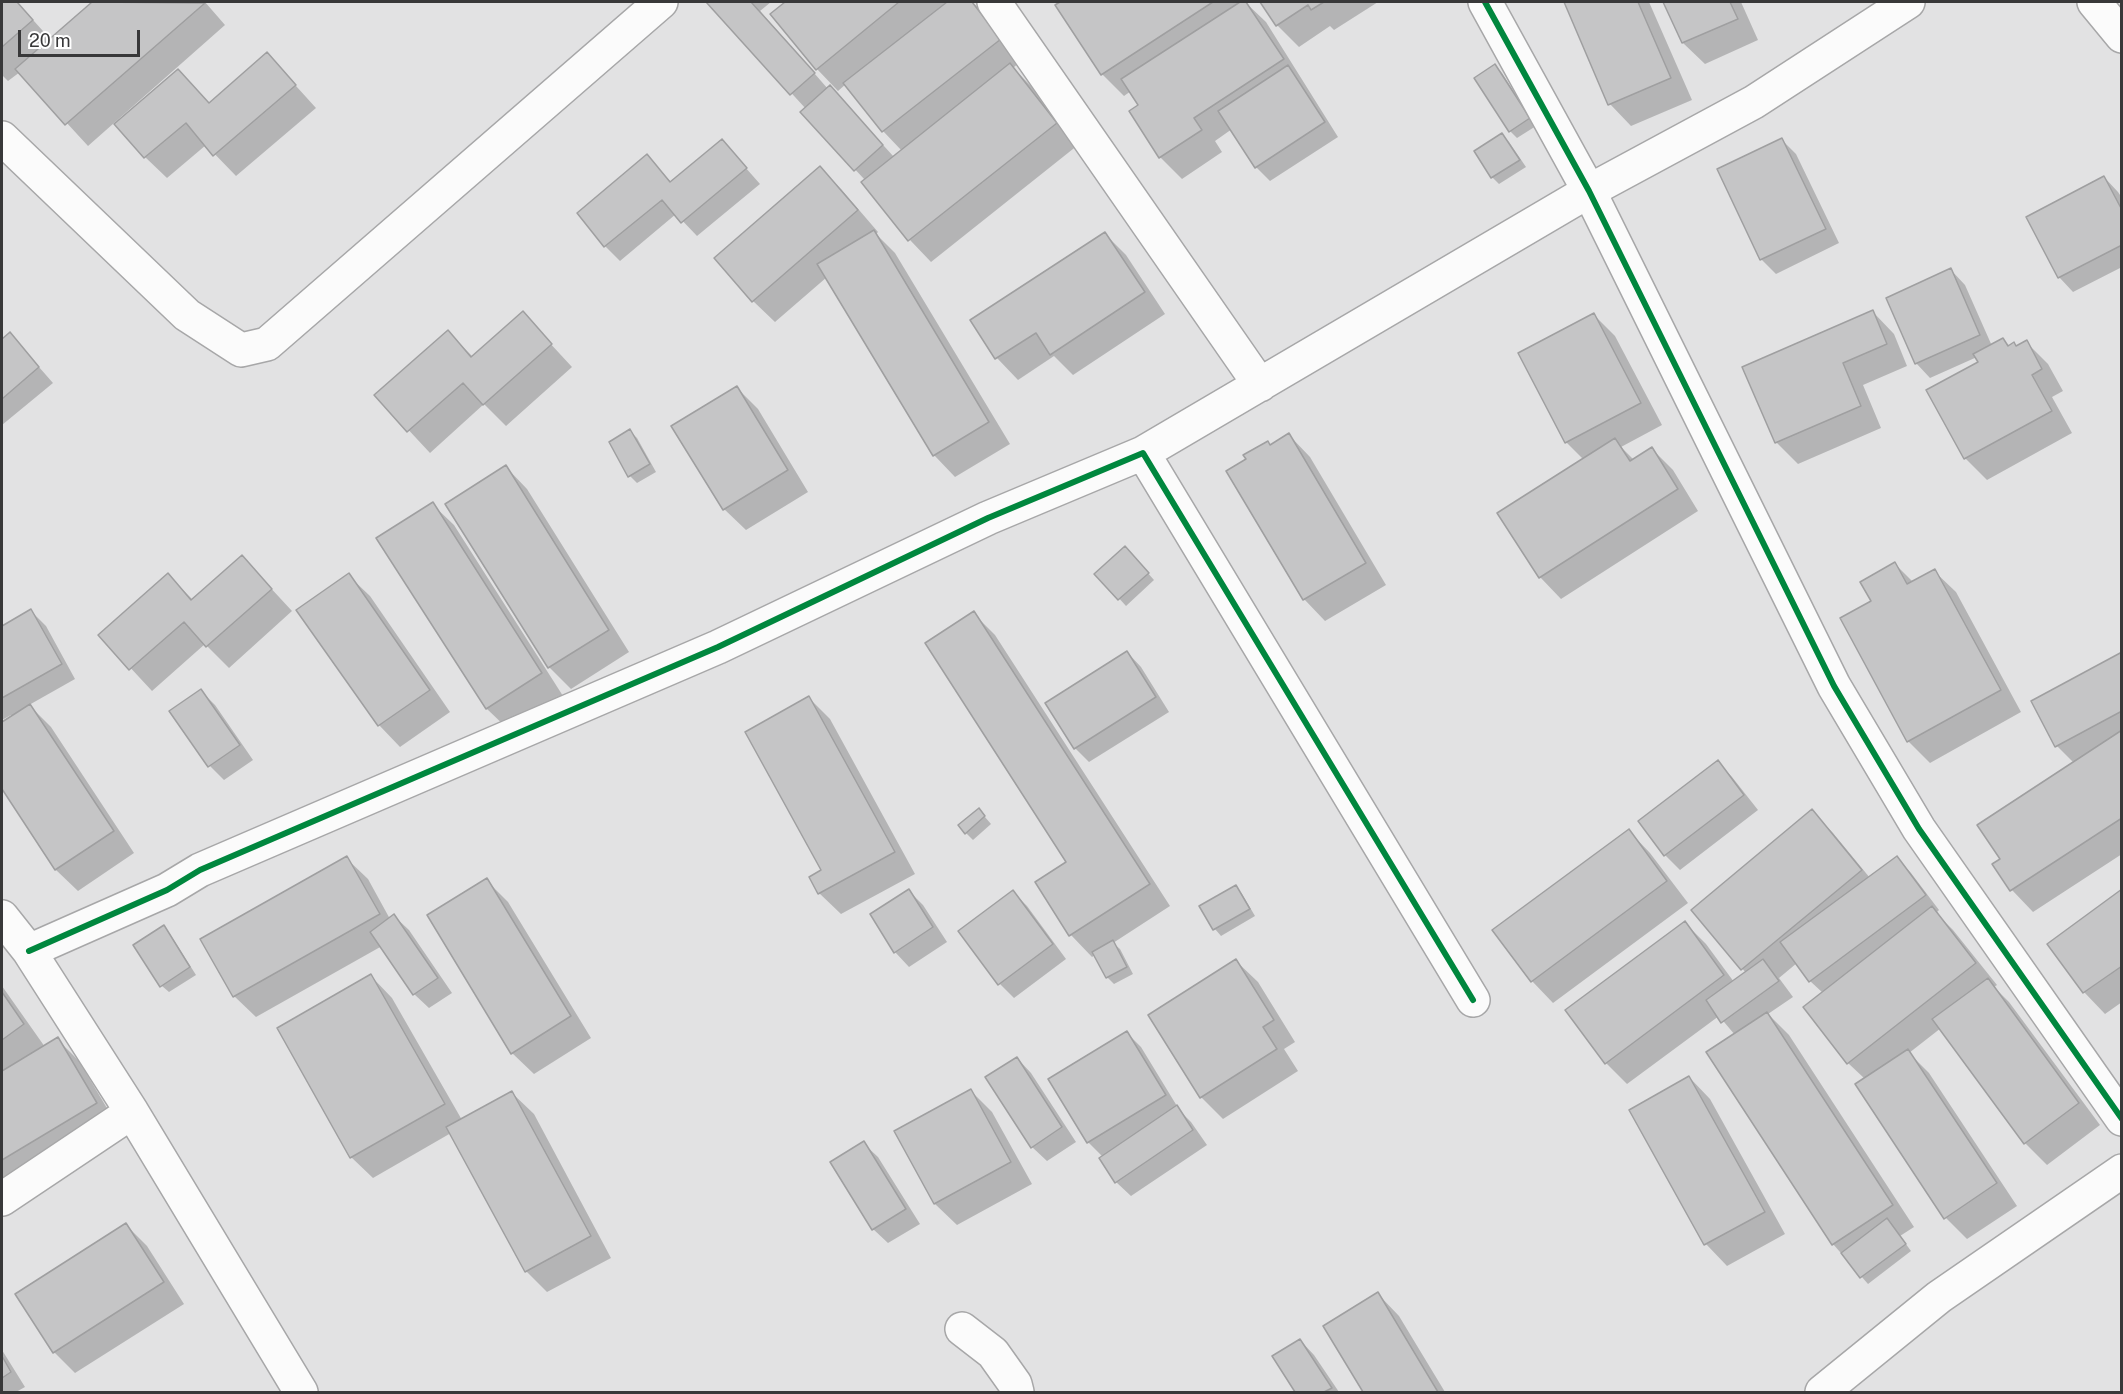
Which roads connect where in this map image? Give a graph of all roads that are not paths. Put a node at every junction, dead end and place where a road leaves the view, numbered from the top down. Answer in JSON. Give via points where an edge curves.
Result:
{"nodes":[{"id":1,"x":660,"y":2,"type":"edge"},
{"id":2,"x":994,"y":2,"type":"edge"},
{"id":3,"x":1485,"y":2,"type":"edge"},
{"id":4,"x":1908,"y":2,"type":"edge"},
{"id":5,"x":2094,"y":2,"type":"edge"},
{"id":6,"x":2121,"y":36,"type":"edge"},
{"id":7,"x":2,"y":138,"type":"edge"},
{"id":8,"x":1589,"y":191,"type":"junction"},
{"id":9,"x":1260,"y":385,"type":"junction"},
{"id":10,"x":1143,"y":453,"type":"junction"},
{"id":11,"x":2,"y":917,"type":"edge"},
{"id":12,"x":29,"y":951,"type":"junction"},
{"id":13,"x":1473,"y":1000,"type":"dead end"},
{"id":14,"x":132,"y":1112,"type":"junction"},
{"id":15,"x":2121,"y":1119,"type":"edge"},
{"id":16,"x":2121,"y":1171,"type":"edge"},
{"id":17,"x":2,"y":1199,"type":"edge"},
{"id":18,"x":962,"y":1329,"type":"dead end"},
{"id":19,"x":301,"y":1392,"type":"edge"},
{"id":20,"x":1017,"y":1392,"type":"edge"},
{"id":21,"x":1822,"y":1392,"type":"edge"}],
"edges":[{"from":1,"to":7,"type":"street","via":[[267,344],[241,350],[187,315]]},
{"from":2,"to":9,"type":"street"},
{"from":3,"to":8,"type":"street"},
{"from":4,"to":8,"type":"street","via":[[1754,102]]},
{"from":5,"to":6,"type":"street"},
{"from":8,"to":9,"type":"street"},
{"from":8,"to":15,"type":"street","via":[[1834,686],[1919,829]]},
{"from":9,"to":10,"type":"street"},
{"from":10,"to":12,"type":"street","via":[[988,518],[718,647],[200,870],[167,890]]},
{"from":10,"to":13,"type":"street"},
{"from":11,"to":12,"type":"street"},
{"from":12,"to":14,"type":"street"},
{"from":14,"to":17,"type":"street"},
{"from":14,"to":19,"type":"street"},
{"from":16,"to":21,"type":"street","via":[[1939,1297]]},
{"from":18,"to":20,"type":"street","via":[[993,1353]]}]}
